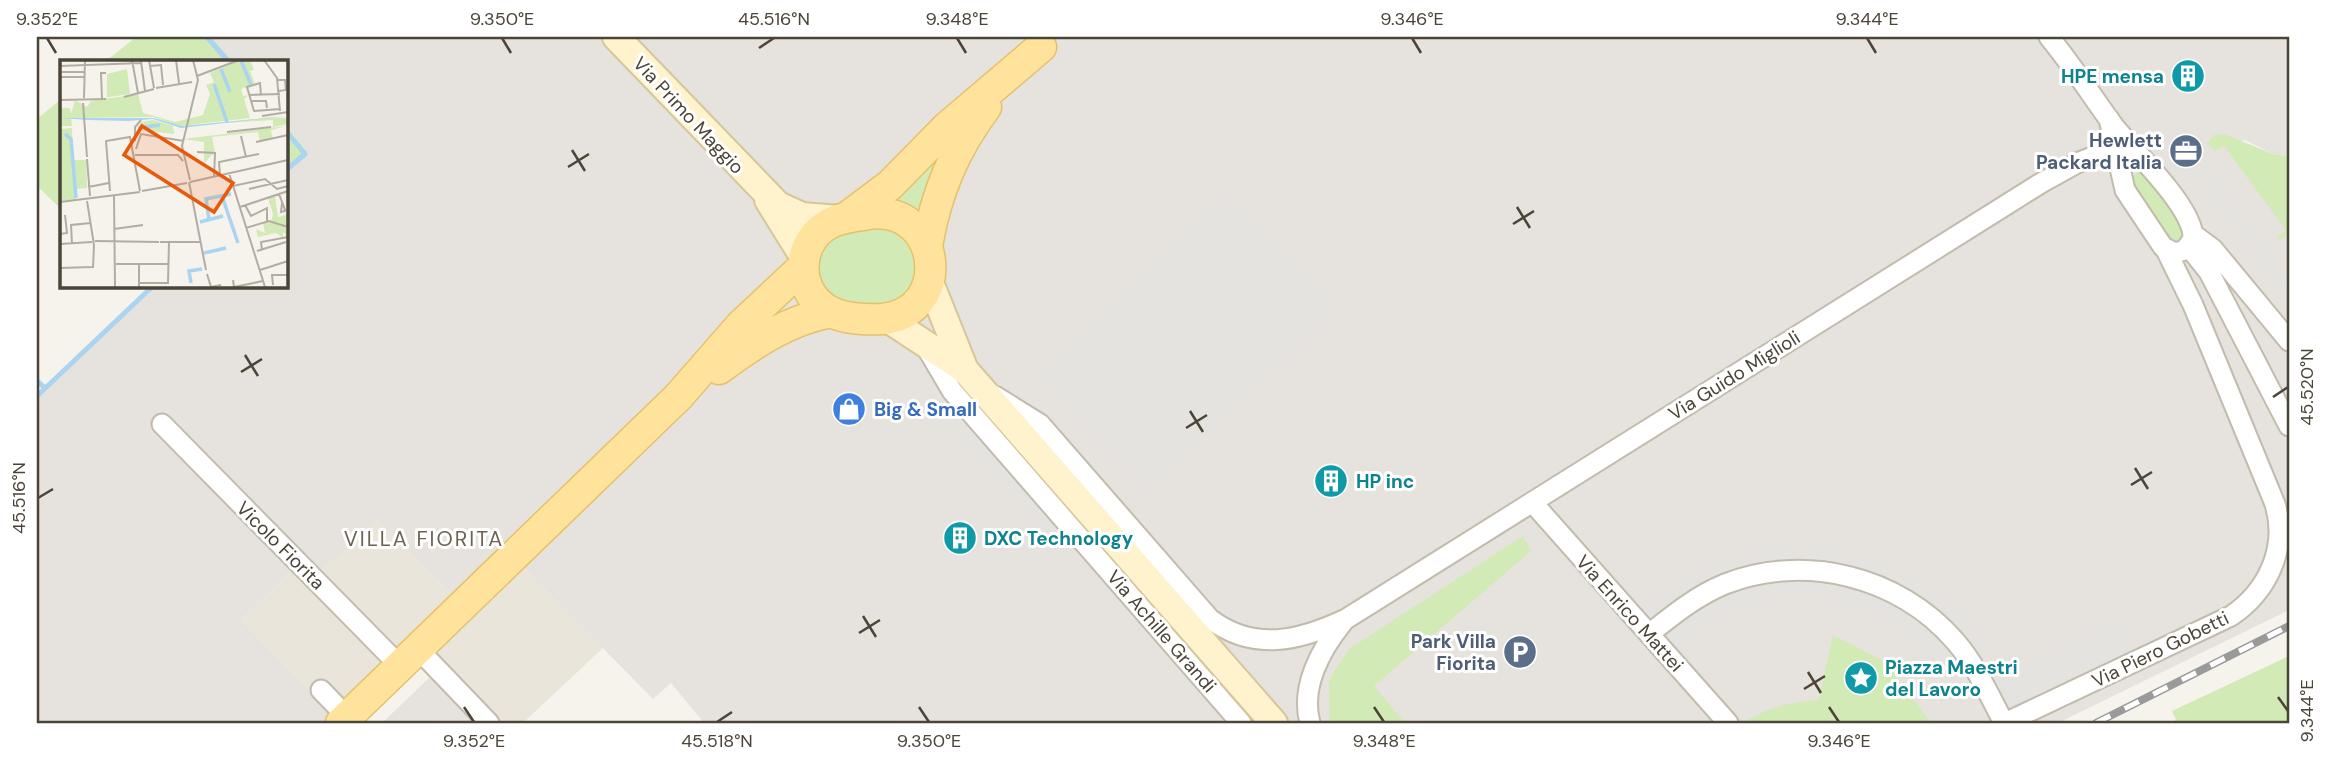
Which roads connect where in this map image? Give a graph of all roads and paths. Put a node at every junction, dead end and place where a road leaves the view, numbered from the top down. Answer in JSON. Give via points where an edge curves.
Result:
{"nodes":[{"id":1,"x":616,"y":37,"type":"edge"},
{"id":2,"x":2049,"y":37,"type":"edge"},
{"id":3,"x":1046,"y":42,"type":"edge"},
{"id":4,"x":2122,"y":146,"type":"junction"},
{"id":5,"x":2151,"y":167,"type":"junction"},
{"id":6,"x":2123,"y":183,"type":"junction"},
{"id":7,"x":763,"y":193,"type":"junction"},
{"id":8,"x":843,"y":218,"type":"junction"},
{"id":9,"x":2182,"y":245,"type":"junction"},
{"id":10,"x":927,"y":246,"type":"junction"},
{"id":11,"x":803,"y":263,"type":"junction"},
{"id":12,"x":929,"y":279,"type":"junction"},
{"id":13,"x":831,"y":312,"type":"junction"},
{"id":14,"x":886,"y":318,"type":"junction"},
{"id":15,"x":2289,"y":341,"type":"edge"},
{"id":16,"x":924,"y":344,"type":"junction"},
{"id":17,"x":965,"y":370,"type":"junction"},
{"id":18,"x":983,"y":392,"type":"junction"},
{"id":19,"x":671,"y":404,"type":"junction"},
{"id":20,"x":162,"y":424,"type":"dead end"},
{"id":21,"x":2289,"y":426,"type":"edge"},
{"id":22,"x":1532,"y":502,"type":"junction"},
{"id":23,"x":1346,"y":619,"type":"junction"},
{"id":24,"x":1649,"y":634,"type":"junction"},
{"id":25,"x":409,"y":657,"type":"junction"},
{"id":26,"x":321,"y":690,"type":"dead end"},
{"id":27,"x":344,"y":720,"type":"edge"},
{"id":28,"x":489,"y":723,"type":"edge"},
{"id":29,"x":1241,"y":723,"type":"edge"},
{"id":30,"x":1274,"y":723,"type":"edge"},
{"id":31,"x":1310,"y":723,"type":"edge"},
{"id":32,"x":1728,"y":723,"type":"edge"},
{"id":33,"x":2004,"y":723,"type":"edge"}],
"edges":[{"from":1,"to":7,"type":"main road","name":"Via Primo Maggio"},
{"from":2,"to":4,"type":"street","via":[[2109,119]]},
{"from":3,"to":8,"type":"main road","via":[[947,127],[890,185]]},
{"from":3,"to":10,"type":"main road","via":[[985,108],[958,150],[940,187]]},
{"from":4,"to":5,"type":"street"},
{"from":4,"to":6,"type":"street"},
{"from":4,"to":22,"type":"street","name":"Via Guido Miglioli","via":[[2085,159],[2041,183]]},
{"from":5,"to":6,"type":"street","via":[[2143,163],[2133,166]]},
{"from":5,"to":9,"type":"street","via":[[2191,226]]},
{"from":6,"to":9,"type":"street"},
{"from":7,"to":8,"type":"main road","name":"Via Primo Maggio","via":[[797,215]]},
{"from":7,"to":11,"type":"main road","name":"Via Primo Maggio"},
{"from":8,"to":10,"type":"main road","via":[[875,213],[896,216],[915,229]]},
{"from":8,"to":11,"type":"main road","via":[[819,231]]},
{"from":9,"to":15,"type":"street","via":[[2213,249]]},
{"from":9,"to":21,"type":"street","via":[[2209,272]]},
{"from":9,"to":33,"type":"street","name":"Via Piero Gobetti","via":[[2193,305],[2276,504],[2279,536],[2271,571],[2247,604],[2223,621]]},
{"from":10,"to":12,"type":"main road"},
{"from":11,"to":13,"type":"main road","via":[[811,294]]},
{"from":11,"to":19,"type":"main road"},
{"from":12,"to":14,"type":"main road","via":[[914,305]]},
{"from":12,"to":17,"type":"main road"},
{"from":13,"to":14,"type":"main road"},
{"from":13,"to":19,"type":"main road","via":[[797,321],[762,339]]},
{"from":14,"to":16,"type":"main road"},
{"from":16,"to":17,"type":"main road"},
{"from":16,"to":29,"type":"street","name":"Via Achille Grandi","via":[[952,391]]},
{"from":17,"to":18,"type":"main road"},
{"from":18,"to":23,"type":"street","name":"Via Guido Miglioli","via":[[1040,424],[1210,619],[1225,630],[1249,639],[1276,641],[1317,632]]},
{"from":18,"to":30,"type":"main road"},
{"from":19,"to":25,"type":"main road"},
{"from":20,"to":25,"type":"street","name":"Vicolo Fiorita"},
{"from":22,"to":23,"type":"street","name":"Via Guido Miglioli"},
{"from":22,"to":24,"type":"street","name":"Via Enrico Mattei"},
{"from":23,"to":31,"type":"street","via":[[1310,680]]},
{"from":24,"to":32,"type":"street","name":"Via Enrico Mattei"},
{"from":24,"to":33,"type":"street","name":"Via Piero Gobetti","via":[[1698,597],[1752,576],[1796,570],[1852,577],[1897,595],[1937,622],[1972,663]]},
{"from":25,"to":27,"type":"main road"},
{"from":25,"to":28,"type":"street","name":"Vicolo Fiorita"},
{"from":26,"to":27,"type":"street"}]}
